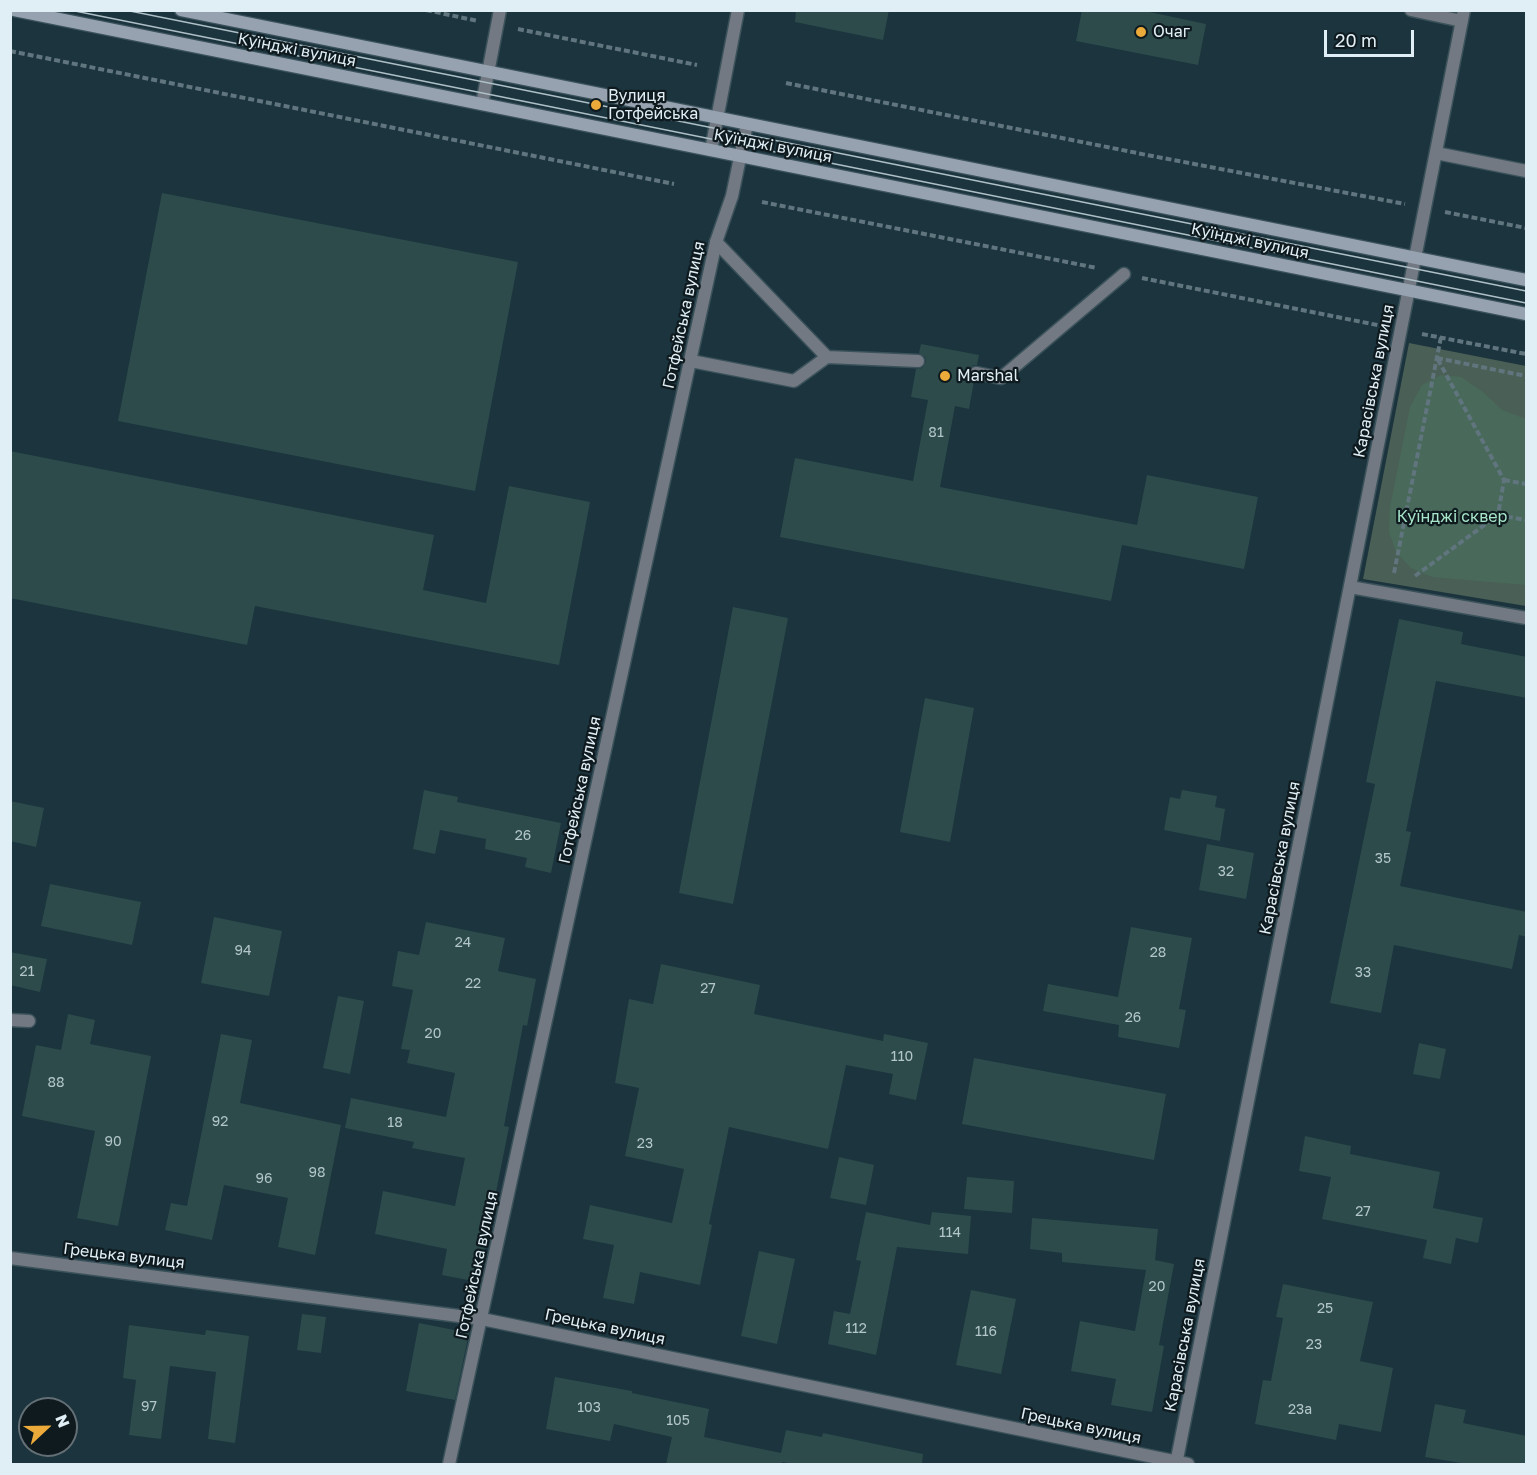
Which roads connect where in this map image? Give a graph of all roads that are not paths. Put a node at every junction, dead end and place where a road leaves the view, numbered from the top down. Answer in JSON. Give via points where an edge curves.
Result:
{"nodes":[{"id":1,"x":14,"y":10,"type":"edge"},
{"id":2,"x":181,"y":10,"type":"edge"},
{"id":3,"x":500,"y":10,"type":"edge"},
{"id":4,"x":738,"y":10,"type":"edge"},
{"id":5,"x":1411,"y":10,"type":"edge"},
{"id":6,"x":43,"y":13,"type":"edge"},
{"id":7,"x":1463,"y":16,"type":"edge"},
{"id":8,"x":488,"y":72,"type":"junction"},
{"id":9,"x":482,"y":104,"type":"junction"},
{"id":10,"x":717,"y":118,"type":"junction"},
{"id":11,"x":747,"y":124,"type":"junction"},
{"id":12,"x":711,"y":150,"type":"junction"},
{"id":13,"x":1436,"y":153,"type":"junction"},
{"id":14,"x":740,"y":156,"type":"junction"},
{"id":15,"x":1527,"y":171,"type":"edge"},
{"id":16,"x":716,"y":242,"type":"junction"},
{"id":17,"x":1415,"y":258,"type":"junction"},
{"id":18,"x":1124,"y":274,"type":"dead end"},
{"id":19,"x":1527,"y":280,"type":"edge"},
{"id":20,"x":1409,"y":290,"type":"junction"},
{"id":21,"x":1527,"y":314,"type":"edge"},
{"id":22,"x":827,"y":357,"type":"junction"},
{"id":23,"x":918,"y":361,"type":"dead end"},
{"id":24,"x":691,"y":362,"type":"junction"},
{"id":25,"x":976,"y":373,"type":"dead end"},
{"id":26,"x":1350,"y":588,"type":"junction"},
{"id":27,"x":1527,"y":618,"type":"edge"},
{"id":28,"x":10,"y":1020,"type":"edge"},
{"id":29,"x":29,"y":1021,"type":"dead end"},
{"id":30,"x":10,"y":1258,"type":"edge"},
{"id":31,"x":482,"y":1319,"type":"junction"},
{"id":32,"x":449,"y":1464,"type":"edge"},
{"id":33,"x":1180,"y":1464,"type":"edge"}],
"edges":[{"from":1,"to":6,"type":"main road","name":"Куїнджі вулиця"},
{"from":2,"to":8,"type":"main road","name":"Куїнджі вулиця"},
{"from":3,"to":8,"type":"street"},
{"from":4,"to":10,"type":"street"},
{"from":5,"to":7,"type":"street"},
{"from":6,"to":9,"type":"main road","name":"Куїнджі вулиця"},
{"from":7,"to":13,"type":"street","name":"Карасівська вулиця"},
{"from":8,"to":9,"type":"street"},
{"from":8,"to":10,"type":"main road","name":"Куїнджі вулиця"},
{"from":9,"to":12,"type":"main road","name":"Куїнджі вулиця"},
{"from":10,"to":11,"type":"main road","name":"Куїнджі вулиця"},
{"from":10,"to":12,"type":"street"},
{"from":11,"to":14,"type":"street","name":"Готфейська вулиця"},
{"from":11,"to":17,"type":"main road","name":"Куїнджі вулиця"},
{"from":12,"to":14,"type":"main road","name":"Куїнджі вулиця"},
{"from":13,"to":15,"type":"street"},
{"from":13,"to":17,"type":"street","name":"Карасівська вулиця"},
{"from":14,"to":16,"type":"street","name":"Готфейська вулиця","via":[[732,196]]},
{"from":14,"to":20,"type":"main road","name":"Куїнджі вулиця"},
{"from":16,"to":22,"type":"street"},
{"from":16,"to":24,"type":"street","name":"Готфейська вулиця"},
{"from":17,"to":19,"type":"main road","name":"Куїнджі вулиця"},
{"from":17,"to":20,"type":"street","name":"Карасівська вулиця"},
{"from":18,"to":25,"type":"street","via":[[1001,378]]},
{"from":20,"to":21,"type":"main road","name":"Куїнджі вулиця"},
{"from":20,"to":26,"type":"street","name":"Карасівська вулиця"},
{"from":22,"to":23,"type":"street"},
{"from":22,"to":24,"type":"street","via":[[794,381]]},
{"from":24,"to":31,"type":"street","name":"Готфейська вулиця"},
{"from":26,"to":27,"type":"street"},
{"from":26,"to":33,"type":"street","name":"Карасівська вулиця"},
{"from":28,"to":29,"type":"street"},
{"from":30,"to":31,"type":"street","name":"Грецька вулиця"},
{"from":31,"to":32,"type":"street","name":"Готфейська вулиця"},
{"from":31,"to":33,"type":"street","name":"Грецька вулиця"}]}
